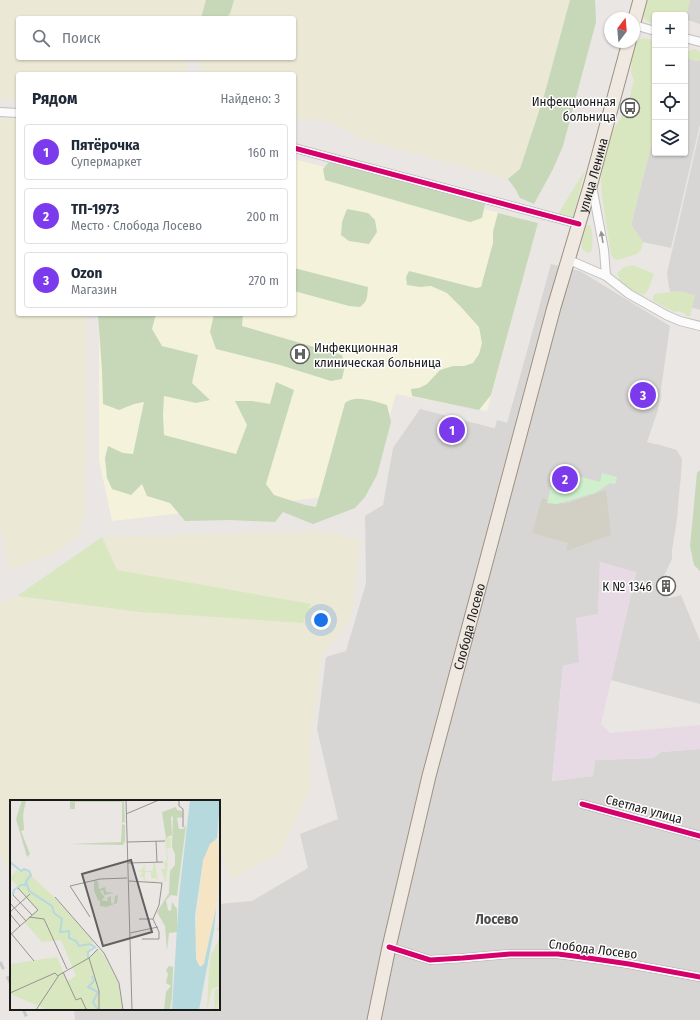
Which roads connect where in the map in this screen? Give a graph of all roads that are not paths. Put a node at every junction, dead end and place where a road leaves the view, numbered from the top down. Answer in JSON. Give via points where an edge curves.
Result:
{"nodes":[{"id":1,"x":640,"y":0,"type":"edge"},
{"id":2,"x":637,"y":12,"type":"edge"},
{"id":3,"x":640,"y":27,"type":"edge"},
{"id":4,"x":652,"y":30,"type":"edge"},
{"id":5,"x":688,"y":39,"type":"edge"},
{"id":6,"x":700,"y":42,"type":"edge"},
{"id":7,"x":627,"y":48,"type":"edge"},
{"id":8,"x":0,"y":112,"type":"edge"},
{"id":9,"x":16,"y":113,"type":"edge"},
{"id":10,"x":296,"y":149,"type":"edge"},
{"id":11,"x":591,"y":183,"type":"junction"},
{"id":12,"x":579,"y":224,"type":"junction"},
{"id":13,"x":569,"y":260,"type":"junction"},
{"id":14,"x":606,"y":276,"type":"junction"},
{"id":15,"x":554,"y":306,"type":"joint"},
{"id":16,"x":700,"y":326,"type":"edge"},
{"id":17,"x":582,"y":804,"type":"dead end"},
{"id":18,"x":700,"y":836,"type":"edge"},
{"id":19,"x":389,"y":947,"type":"junction"},
{"id":20,"x":700,"y":977,"type":"edge"},
{"id":21,"x":374,"y":1020,"type":"edge"}],
"edges":[{"from":1,"to":2,"type":"main road"},
{"from":3,"to":4,"type":"street"},
{"from":5,"to":6,"type":"street"},
{"from":7,"to":11,"type":"main road","name":"улица Ленина"},
{"from":8,"to":9,"type":"street"},
{"from":10,"to":12,"type":"street"},
{"from":11,"to":12,"type":"main road","name":"улица Ленина"},
{"from":14,"to":11,"type":"street","one_way":true,"via":[[604,250]]},
{"from":12,"to":13,"type":"main road","name":"улица Ленина"},
{"from":13,"to":14,"type":"street"},
{"from":13,"to":15,"type":"main road","name":"улица Ленина"},
{"from":14,"to":16,"type":"street","via":[[629,294],[654,308],[680,321]]},
{"from":15,"to":19,"type":"main road","name":"Слобода Лосево","via":[[423,798]]},
{"from":17,"to":18,"type":"street","name":"Светлая улица"},
{"from":19,"to":20,"type":"street","name":"Слобода Лосево","via":[[430,960],[510,954],[558,954]]},
{"from":19,"to":21,"type":"main road","name":"Слобода Лосево"}]}
